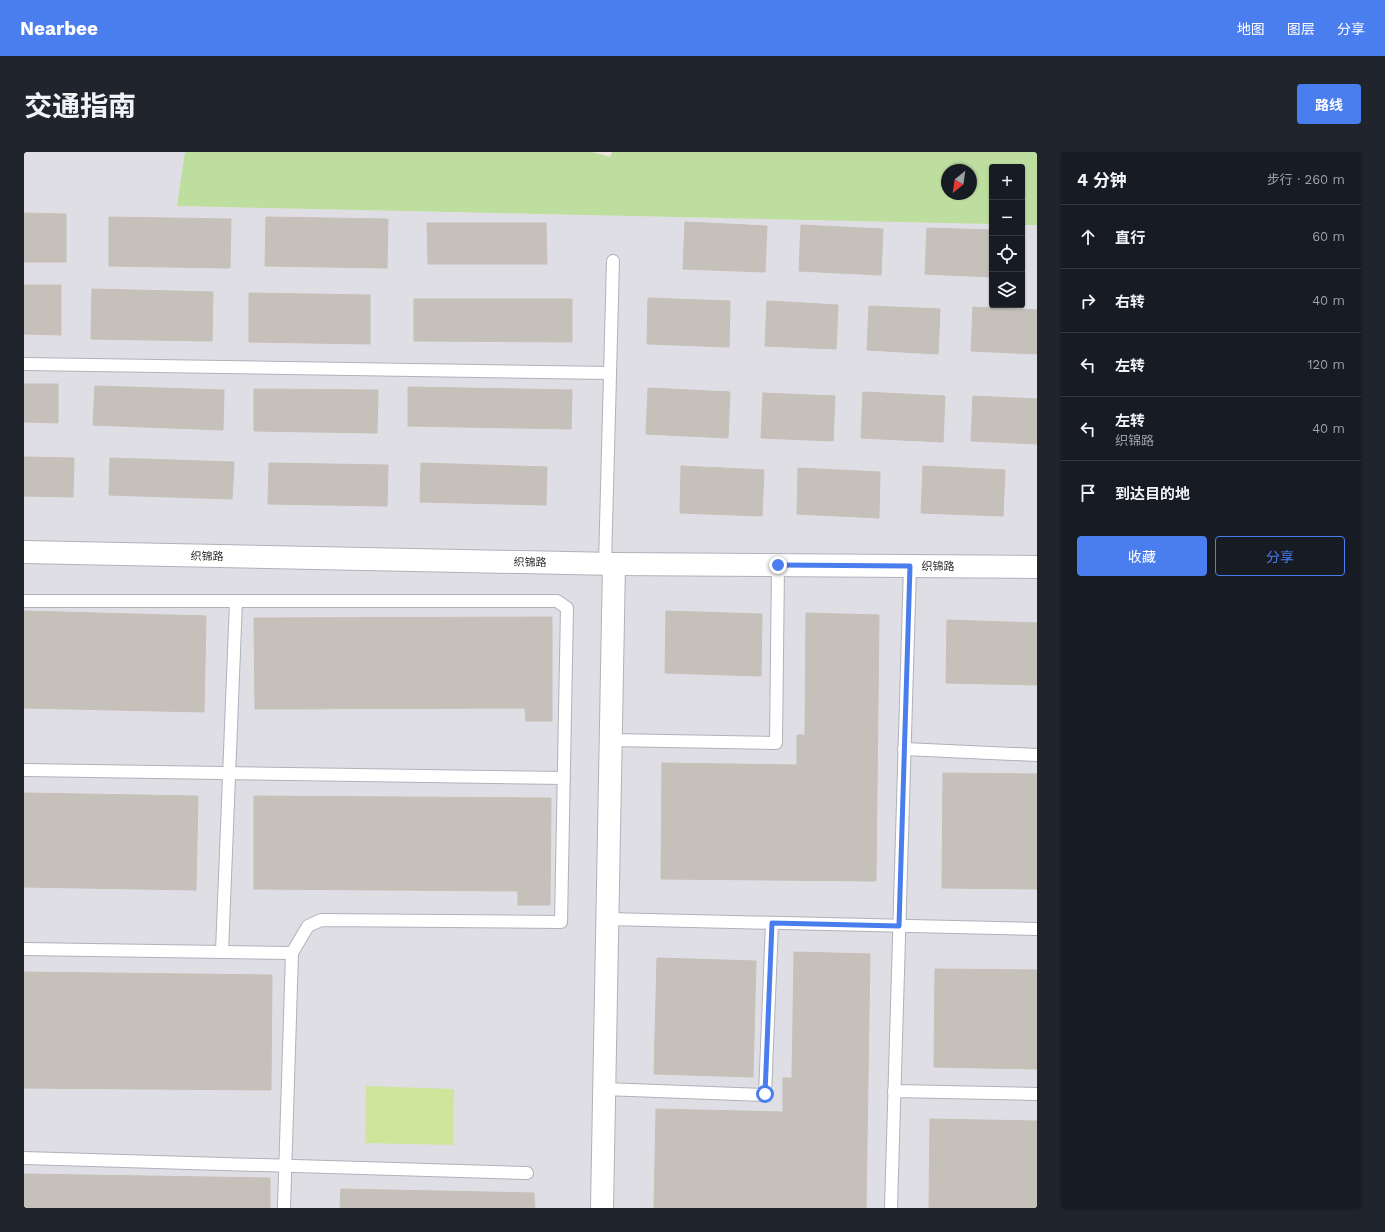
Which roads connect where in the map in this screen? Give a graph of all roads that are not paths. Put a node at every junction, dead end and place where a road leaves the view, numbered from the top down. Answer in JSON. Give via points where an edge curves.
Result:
{"nodes":[{"id":1,"x":613,"y":261,"type":"dead end"},
{"id":2,"x":24,"y":364,"type":"edge"},
{"id":3,"x":610,"y":373,"type":"junction"},
{"id":4,"x":24,"y":552,"type":"edge"},
{"id":5,"x":610,"y":564,"type":"junction"},
{"id":6,"x":778,"y":565,"type":"junction"},
{"id":7,"x":910,"y":566,"type":"junction"},
{"id":8,"x":1037,"y":567,"type":"edge"},
{"id":9,"x":24,"y":601,"type":"edge"},
{"id":10,"x":236,"y":601,"type":"junction"},
{"id":11,"x":610,"y":740,"type":"junction"},
{"id":12,"x":904,"y":749,"type":"junction"},
{"id":13,"x":1037,"y":755,"type":"edge"},
{"id":14,"x":24,"y":770,"type":"edge"},
{"id":15,"x":229,"y":773,"type":"junction"},
{"id":16,"x":564,"y":778,"type":"junction"},
{"id":17,"x":607,"y":919,"type":"junction"},
{"id":18,"x":772,"y":923,"type":"junction"},
{"id":19,"x":899,"y":926,"type":"junction"},
{"id":20,"x":1037,"y":929,"type":"edge"},
{"id":21,"x":24,"y":949,"type":"edge"},
{"id":22,"x":222,"y":952,"type":"junction"},
{"id":23,"x":292,"y":954,"type":"junction"},
{"id":24,"x":604,"y":1090,"type":"junction"},
{"id":25,"x":894,"y":1091,"type":"junction"},
{"id":26,"x":1037,"y":1094,"type":"edge"},
{"id":27,"x":24,"y":1158,"type":"edge"},
{"id":28,"x":286,"y":1166,"type":"junction"},
{"id":29,"x":527,"y":1172,"type":"dead end"},
{"id":30,"x":284,"y":1208,"type":"edge"},
{"id":31,"x":602,"y":1208,"type":"edge"},
{"id":32,"x":891,"y":1208,"type":"edge"}],
"edges":[{"from":1,"to":3,"type":"lane"},
{"from":2,"to":3,"type":"lane"},
{"from":3,"to":5,"type":"lane"},
{"from":4,"to":5,"type":"street","name":"织锦路"},
{"from":5,"to":6,"type":"street","name":"织锦路"},
{"from":5,"to":11,"type":"street"},
{"from":6,"to":7,"type":"street","name":"织锦路"},
{"from":6,"to":11,"type":"lane","via":[[776,743]]},
{"from":7,"to":8,"type":"street","name":"织锦路"},
{"from":7,"to":12,"type":"lane"},
{"from":9,"to":10,"type":"lane"},
{"from":10,"to":15,"type":"lane"},
{"from":10,"to":16,"type":"lane","via":[[557,601],[567,608]]},
{"from":11,"to":17,"type":"street"},
{"from":12,"to":13,"type":"lane"},
{"from":12,"to":19,"type":"lane"},
{"from":14,"to":15,"type":"lane"},
{"from":15,"to":16,"type":"lane"},
{"from":15,"to":22,"type":"lane"},
{"from":16,"to":23,"type":"lane","via":[[562,922],[321,920],[308,926]]},
{"from":17,"to":18,"type":"lane"},
{"from":17,"to":24,"type":"street"},
{"from":18,"to":19,"type":"lane"},
{"from":18,"to":24,"type":"lane","via":[[765,1094]]},
{"from":19,"to":20,"type":"lane"},
{"from":19,"to":25,"type":"lane"},
{"from":21,"to":22,"type":"lane"},
{"from":22,"to":23,"type":"lane"},
{"from":23,"to":28,"type":"lane"},
{"from":24,"to":31,"type":"street"},
{"from":25,"to":26,"type":"lane"},
{"from":25,"to":32,"type":"lane"},
{"from":27,"to":28,"type":"lane"},
{"from":28,"to":29,"type":"lane"},
{"from":28,"to":30,"type":"lane"}]}
